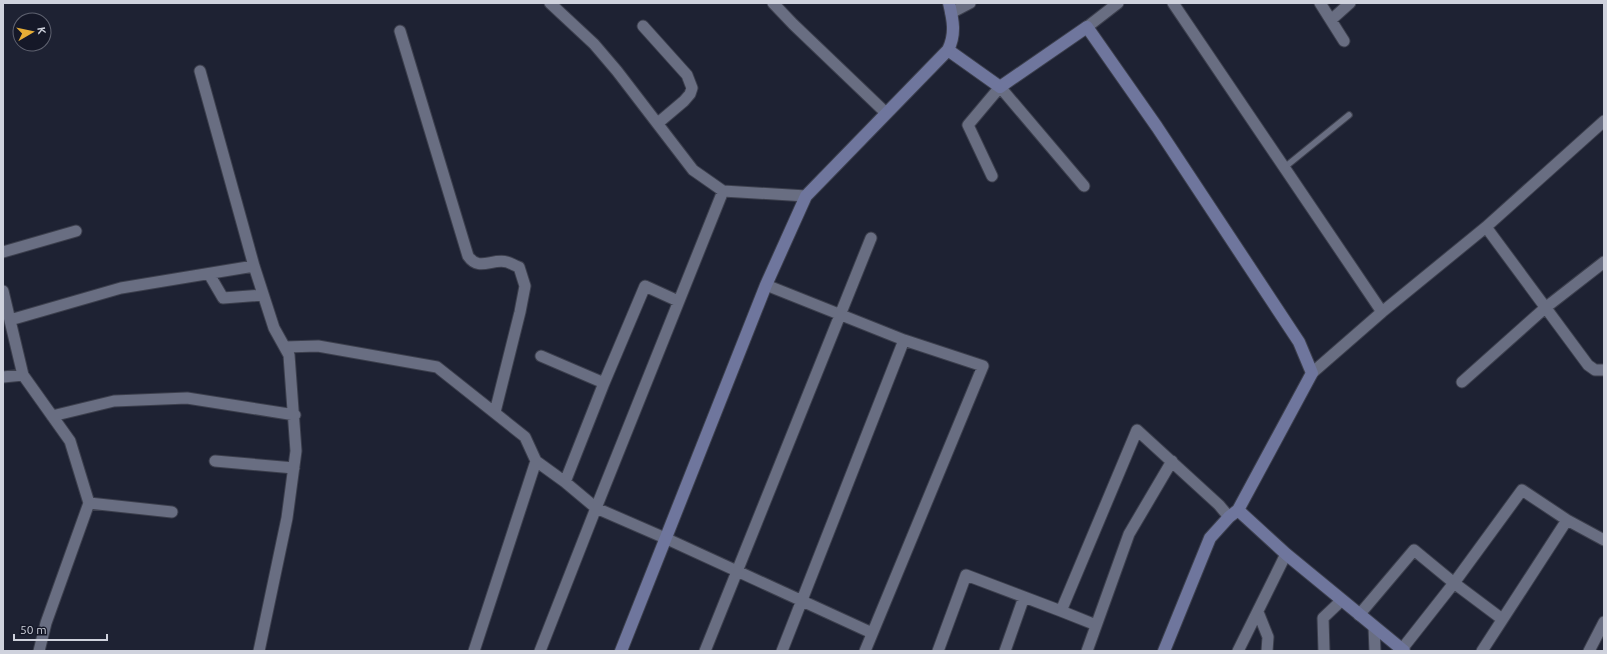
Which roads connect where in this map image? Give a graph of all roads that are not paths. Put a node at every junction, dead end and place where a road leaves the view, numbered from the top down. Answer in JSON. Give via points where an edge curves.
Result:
{"nodes":[{"id":1,"x":550,"y":3,"type":"edge"},
{"id":2,"x":773,"y":3,"type":"edge"},
{"id":3,"x":970,"y":3,"type":"edge"},
{"id":4,"x":1118,"y":3,"type":"edge"},
{"id":5,"x":1173,"y":3,"type":"edge"},
{"id":6,"x":1320,"y":3,"type":"edge"},
{"id":7,"x":1350,"y":3,"type":"edge"},
{"id":8,"x":950,"y":8,"type":"edge"},
{"id":9,"x":1331,"y":20,"type":"junction"},
{"id":10,"x":643,"y":26,"type":"dead end"},
{"id":11,"x":1087,"y":27,"type":"junction"},
{"id":12,"x":400,"y":31,"type":"dead end"},
{"id":13,"x":1344,"y":42,"type":"dead end"},
{"id":14,"x":948,"y":50,"type":"junction"},
{"id":15,"x":200,"y":71,"type":"dead end"},
{"id":16,"x":1000,"y":87,"type":"junction"},
{"id":17,"x":886,"y":114,"type":"junction"},
{"id":18,"x":1349,"y":115,"type":"dead end"},
{"id":19,"x":1604,"y":121,"type":"edge"},
{"id":20,"x":658,"y":123,"type":"junction"},
{"id":21,"x":1285,"y":167,"type":"junction"},
{"id":22,"x":992,"y":176,"type":"dead end"},
{"id":23,"x":1084,"y":186,"type":"dead end"},
{"id":24,"x":723,"y":191,"type":"junction"},
{"id":25,"x":806,"y":196,"type":"junction"},
{"id":26,"x":1486,"y":228,"type":"junction"},
{"id":27,"x":76,"y":232,"type":"dead end"},
{"id":28,"x":871,"y":238,"type":"dead end"},
{"id":29,"x":3,"y":252,"type":"edge"},
{"id":30,"x":1604,"y":262,"type":"edge"},
{"id":31,"x":254,"y":266,"type":"junction"},
{"id":32,"x":208,"y":274,"type":"junction"},
{"id":33,"x":766,"y":285,"type":"junction"},
{"id":34,"x":3,"y":291,"type":"edge"},
{"id":35,"x":263,"y":295,"type":"junction"},
{"id":36,"x":678,"y":301,"type":"junction"},
{"id":37,"x":1546,"y":308,"type":"junction"},
{"id":38,"x":1382,"y":312,"type":"junction"},
{"id":39,"x":839,"y":313,"type":"junction"},
{"id":40,"x":10,"y":320,"type":"junction"},
{"id":41,"x":904,"y":340,"type":"junction"},
{"id":42,"x":285,"y":348,"type":"junction"},
{"id":43,"x":541,"y":356,"type":"dead end"},
{"id":44,"x":1604,"y":370,"type":"edge"},
{"id":45,"x":1312,"y":373,"type":"junction"},
{"id":46,"x":24,"y":375,"type":"junction"},
{"id":47,"x":3,"y":377,"type":"edge"},
{"id":48,"x":1462,"y":382,"type":"dead end"},
{"id":49,"x":604,"y":383,"type":"junction"},
{"id":50,"x":495,"y":412,"type":"junction"},
{"id":51,"x":295,"y":415,"type":"junction"},
{"id":52,"x":52,"y":416,"type":"junction"},
{"id":53,"x":215,"y":461,"type":"dead end"},
{"id":54,"x":536,"y":461,"type":"junction"},
{"id":55,"x":1172,"y":461,"type":"junction"},
{"id":56,"x":294,"y":468,"type":"junction"},
{"id":57,"x":565,"y":482,"type":"junction"},
{"id":58,"x":89,"y":503,"type":"junction"},
{"id":59,"x":596,"y":508,"type":"junction"},
{"id":60,"x":172,"y":512,"type":"dead end"},
{"id":61,"x":1233,"y":513,"type":"junction"},
{"id":62,"x":1567,"y":520,"type":"junction"},
{"id":63,"x":666,"y":538,"type":"junction"},
{"id":64,"x":1604,"y":540,"type":"edge"},
{"id":65,"x":1286,"y":554,"type":"junction"},
{"id":66,"x":738,"y":571,"type":"junction"},
{"id":67,"x":1454,"y":583,"type":"junction"},
{"id":68,"x":1024,"y":597,"type":"junction"},
{"id":69,"x":1342,"y":600,"type":"junction"},
{"id":70,"x":802,"y":601,"type":"junction"},
{"id":71,"x":1062,"y":611,"type":"junction"},
{"id":72,"x":1258,"y":612,"type":"junction"},
{"id":73,"x":1359,"y":615,"type":"junction"},
{"id":74,"x":1502,"y":619,"type":"junction"},
{"id":75,"x":1604,"y":622,"type":"edge"},
{"id":76,"x":1096,"y":625,"type":"junction"},
{"id":77,"x":1374,"y":627,"type":"junction"},
{"id":78,"x":872,"y":633,"type":"junction"},
{"id":79,"x":1403,"y":650,"type":"edge"},
{"id":80,"x":39,"y":651,"type":"edge"},
{"id":81,"x":259,"y":651,"type":"edge"},
{"id":82,"x":474,"y":651,"type":"edge"},
{"id":83,"x":540,"y":651,"type":"edge"},
{"id":84,"x":621,"y":651,"type":"edge"},
{"id":85,"x":705,"y":651,"type":"edge"},
{"id":86,"x":782,"y":651,"type":"edge"},
{"id":87,"x":865,"y":651,"type":"edge"},
{"id":88,"x":938,"y":651,"type":"edge"},
{"id":89,"x":1005,"y":651,"type":"edge"},
{"id":90,"x":1087,"y":651,"type":"edge"},
{"id":91,"x":1164,"y":651,"type":"edge"},
{"id":92,"x":1238,"y":651,"type":"edge"},
{"id":93,"x":1267,"y":651,"type":"edge"},
{"id":94,"x":1324,"y":651,"type":"edge"},
{"id":95,"x":1375,"y":651,"type":"edge"},
{"id":96,"x":1482,"y":651,"type":"edge"},
{"id":97,"x":1589,"y":651,"type":"edge"}],
"edges":[{"from":1,"to":20,"type":"street","via":[[594,44]]},
{"from":2,"to":17,"type":"street"},
{"from":3,"to":8,"type":"street"},
{"from":4,"to":11,"type":"street"},
{"from":5,"to":21,"type":"street"},
{"from":6,"to":9,"type":"street"},
{"from":7,"to":9,"type":"street"},
{"from":8,"to":14,"type":"street","via":[[954,34]]},
{"from":9,"to":13,"type":"street"},
{"from":10,"to":20,"type":"street","via":[[686,76],[692,88],[684,101]]},
{"from":11,"to":16,"type":"street"},
{"from":11,"to":45,"type":"street","via":[[1157,127],[1299,342]]},
{"from":12,"to":50,"type":"street","via":[[468,256],[478,264],[506,262],[519,267],[525,286]]},
{"from":14,"to":16,"type":"street"},
{"from":14,"to":17,"type":"street"},
{"from":15,"to":31,"type":"street"},
{"from":16,"to":22,"type":"street","via":[[968,125]]},
{"from":16,"to":23,"type":"street"},
{"from":17,"to":25,"type":"street"},
{"from":18,"to":21,"type":"lane"},
{"from":19,"to":26,"type":"street"},
{"from":20,"to":24,"type":"street","via":[[693,170]]},
{"from":21,"to":38,"type":"street"},
{"from":24,"to":25,"type":"street"},
{"from":24,"to":36,"type":"street"},
{"from":25,"to":33,"type":"street"},
{"from":26,"to":37,"type":"street"},
{"from":26,"to":38,"type":"street"},
{"from":27,"to":29,"type":"street"},
{"from":28,"to":39,"type":"street"},
{"from":30,"to":37,"type":"street"},
{"from":31,"to":32,"type":"street"},
{"from":31,"to":35,"type":"street"},
{"from":32,"to":35,"type":"street","via":[[223,298]]},
{"from":32,"to":40,"type":"street","via":[[121,288]]},
{"from":33,"to":39,"type":"street"},
{"from":33,"to":63,"type":"street"},
{"from":34,"to":40,"type":"street"},
{"from":35,"to":42,"type":"street","via":[[274,328]]},
{"from":36,"to":49,"type":"street","via":[[645,286]]},
{"from":36,"to":59,"type":"street"},
{"from":37,"to":44,"type":"street","via":[[1588,365],[1595,370]]},
{"from":37,"to":48,"type":"street"},
{"from":38,"to":45,"type":"street"},
{"from":39,"to":41,"type":"street"},
{"from":39,"to":66,"type":"street"},
{"from":40,"to":46,"type":"street"},
{"from":41,"to":70,"type":"street"},
{"from":41,"to":78,"type":"street","via":[[983,366]]},
{"from":42,"to":50,"type":"street","via":[[318,346],[437,367]]},
{"from":42,"to":51,"type":"street","via":[[289,355]]},
{"from":43,"to":49,"type":"street"},
{"from":45,"to":61,"type":"street"},
{"from":46,"to":47,"type":"street"},
{"from":46,"to":52,"type":"street"},
{"from":49,"to":57,"type":"street"},
{"from":50,"to":54,"type":"street","via":[[525,437]]},
{"from":51,"to":52,"type":"street","via":[[187,398],[114,401]]},
{"from":51,"to":56,"type":"street"},
{"from":52,"to":58,"type":"street","via":[[70,441]]},
{"from":53,"to":56,"type":"street"},
{"from":54,"to":57,"type":"street"},
{"from":54,"to":82,"type":"street"},
{"from":55,"to":61,"type":"street","via":[[1219,504]]},
{"from":55,"to":71,"type":"street","via":[[1137,430]]},
{"from":55,"to":76,"type":"street","via":[[1129,534]]},
{"from":56,"to":81,"type":"street","via":[[287,518]]},
{"from":57,"to":59,"type":"street"},
{"from":58,"to":60,"type":"street"},
{"from":58,"to":80,"type":"street","via":[[46,623]]},
{"from":59,"to":63,"type":"street"},
{"from":59,"to":83,"type":"street"},
{"from":61,"to":65,"type":"street"},
{"from":61,"to":91,"type":"street","via":[[1210,538]]},
{"from":62,"to":64,"type":"street"},
{"from":62,"to":67,"type":"street","via":[[1522,490]]},
{"from":62,"to":74,"type":"street"},
{"from":63,"to":66,"type":"street"},
{"from":63,"to":84,"type":"street"},
{"from":65,"to":69,"type":"street"},
{"from":65,"to":72,"type":"street"},
{"from":66,"to":70,"type":"street"},
{"from":66,"to":85,"type":"street"},
{"from":67,"to":73,"type":"street","via":[[1414,550]]},
{"from":67,"to":74,"type":"street"},
{"from":67,"to":79,"type":"street"},
{"from":68,"to":71,"type":"street"},
{"from":68,"to":88,"type":"street","via":[[966,575]]},
{"from":68,"to":89,"type":"street"},
{"from":69,"to":73,"type":"street"},
{"from":69,"to":94,"type":"street","via":[[1322,618]]},
{"from":70,"to":78,"type":"street"},
{"from":70,"to":86,"type":"street"},
{"from":71,"to":76,"type":"street"},
{"from":72,"to":92,"type":"street"},
{"from":72,"to":93,"type":"street","via":[[1268,637]]},
{"from":73,"to":77,"type":"street"},
{"from":74,"to":96,"type":"street"},
{"from":75,"to":97,"type":"street"},
{"from":76,"to":90,"type":"street"},
{"from":77,"to":79,"type":"street"},
{"from":77,"to":95,"type":"street"},
{"from":78,"to":87,"type":"street"}]}
